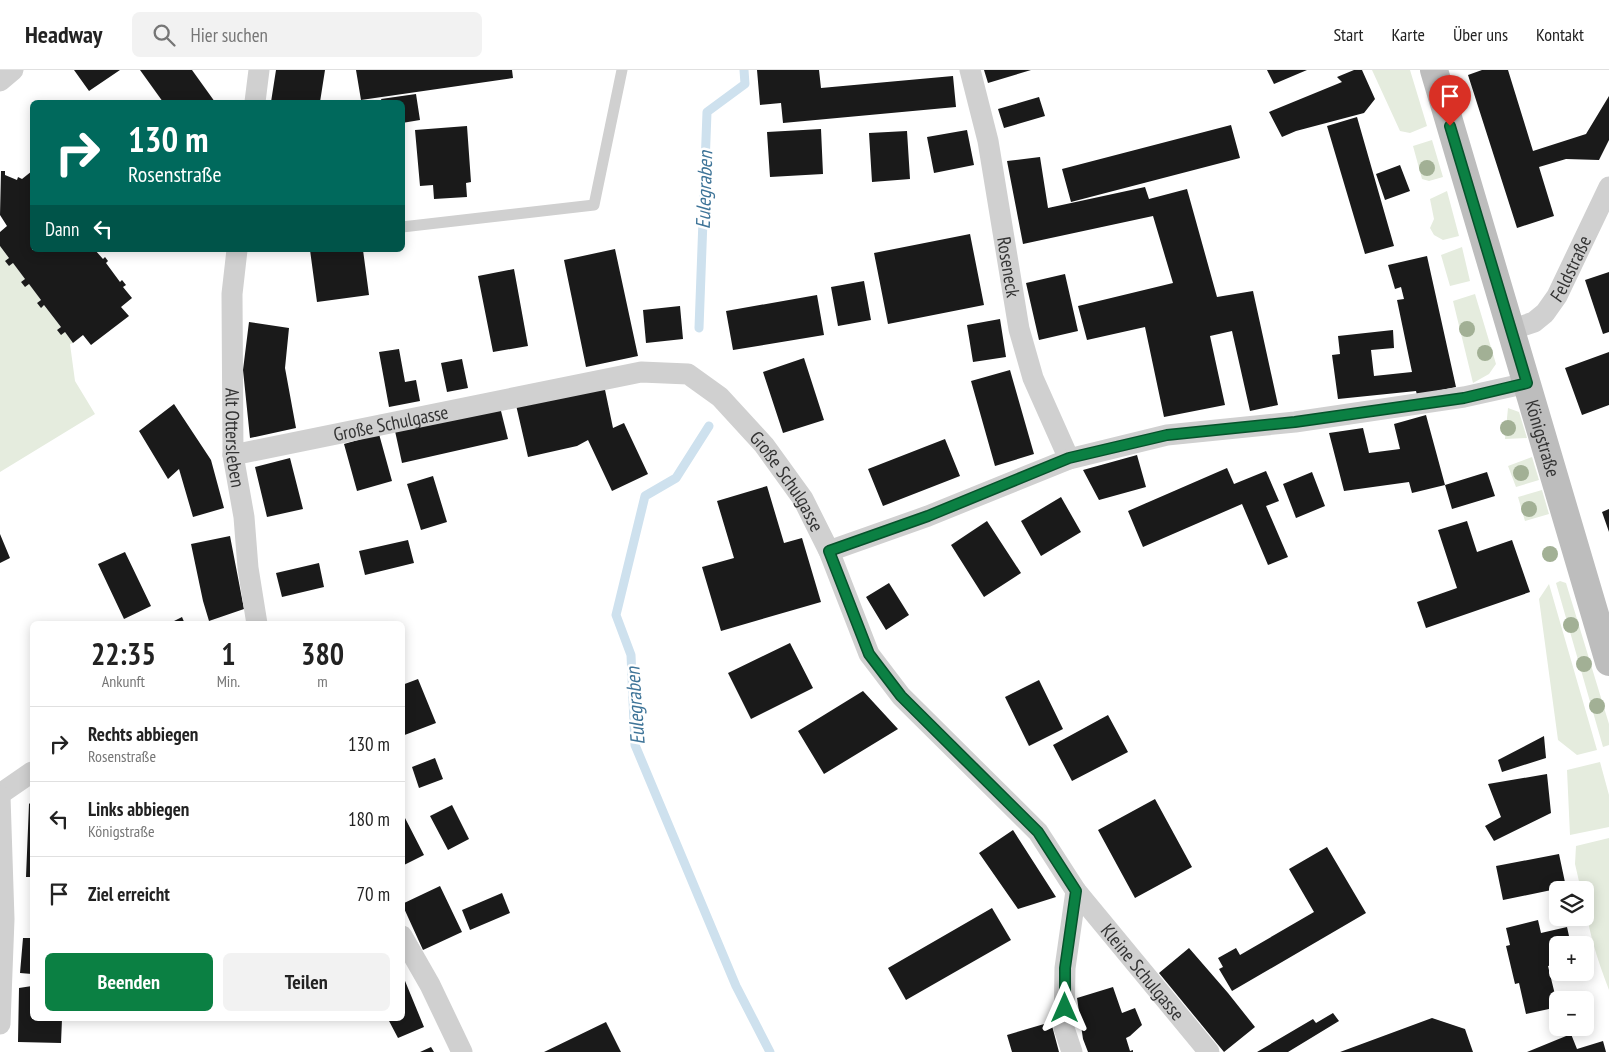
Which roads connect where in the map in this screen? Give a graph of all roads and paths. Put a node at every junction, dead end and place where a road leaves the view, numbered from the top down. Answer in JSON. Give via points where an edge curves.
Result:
{"nodes":[{"id":1,"x":13,"y":70,"type":"edge"},
{"id":2,"x":259,"y":70,"type":"edge"},
{"id":3,"x":622,"y":70,"type":"edge"},
{"id":4,"x":970,"y":70,"type":"edge"},
{"id":5,"x":1434,"y":70,"type":"edge"},
{"id":6,"x":0,"y":81,"type":"edge"},
{"id":7,"x":255,"y":100,"type":"edge"},
{"id":8,"x":1609,"y":187,"type":"edge"},
{"id":9,"x":405,"y":227,"type":"edge"},
{"id":10,"x":237,"y":252,"type":"edge"},
{"id":11,"x":1511,"y":330,"type":"junction"},
{"id":12,"x":1527,"y":383,"type":"junction"},
{"id":13,"x":233,"y":455,"type":"junction"},
{"id":14,"x":1069,"y":458,"type":"junction"},
{"id":15,"x":829,"y":551,"type":"junction"},
{"id":16,"x":256,"y":621,"type":"edge"},
{"id":17,"x":1604,"y":629,"type":"edge"},
{"id":18,"x":1609,"y":662,"type":"edge"},
{"id":19,"x":30,"y":773,"type":"edge"},
{"id":20,"x":0,"y":795,"type":"edge"},
{"id":21,"x":1076,"y":891,"type":"junction"},
{"id":22,"x":405,"y":941,"type":"edge"},
{"id":23,"x":0,"y":1024,"type":"edge"},
{"id":24,"x":462,"y":1052,"type":"edge"},
{"id":25,"x":1072,"y":1052,"type":"edge"},
{"id":26,"x":1209,"y":1052,"type":"edge"}],
"edges":[{"from":1,"to":6,"type":"street"},
{"from":2,"to":7,"type":"street"},
{"from":3,"to":9,"type":"lane","via":[[594,205]]},
{"from":4,"to":14,"type":"street","name":"Roseneck","via":[[988,142],[1019,329],[1033,378]]},
{"from":5,"to":11,"type":"street","name":"Königstraße"},
{"from":8,"to":11,"type":"street","name":"Feldstraße","via":[[1557,296],[1534,322]]},
{"from":10,"to":13,"type":"street","name":"Alt Ottersleben","via":[[232,294]]},
{"from":11,"to":12,"type":"street","name":"Königstraße"},
{"from":12,"to":14,"type":"street","via":[[1455,399],[1295,422],[1167,435]]},
{"from":12,"to":17,"type":"street","name":"Königstraße"},
{"from":13,"to":15,"type":"street","name":"Große Schulgasse","via":[[641,372],[688,374],[720,397],[764,445],[803,499]]},
{"from":13,"to":16,"type":"street","name":"Alt Ottersleben"},
{"from":14,"to":15,"type":"street","via":[[928,516]]},
{"from":15,"to":21,"type":"street","name":"Große Schulgasse","via":[[869,654],[901,696],[1038,832]]},
{"from":17,"to":18,"type":"street","name":"Königstraße"},
{"from":19,"to":20,"type":"street"},
{"from":20,"to":23,"type":"street","via":[[4,919]]},
{"from":21,"to":25,"type":"street","via":[[1065,968],[1064,1028]]},
{"from":21,"to":26,"type":"street","name":"Kleine Schulgasse"},
{"from":22,"to":24,"type":"street"}]}
